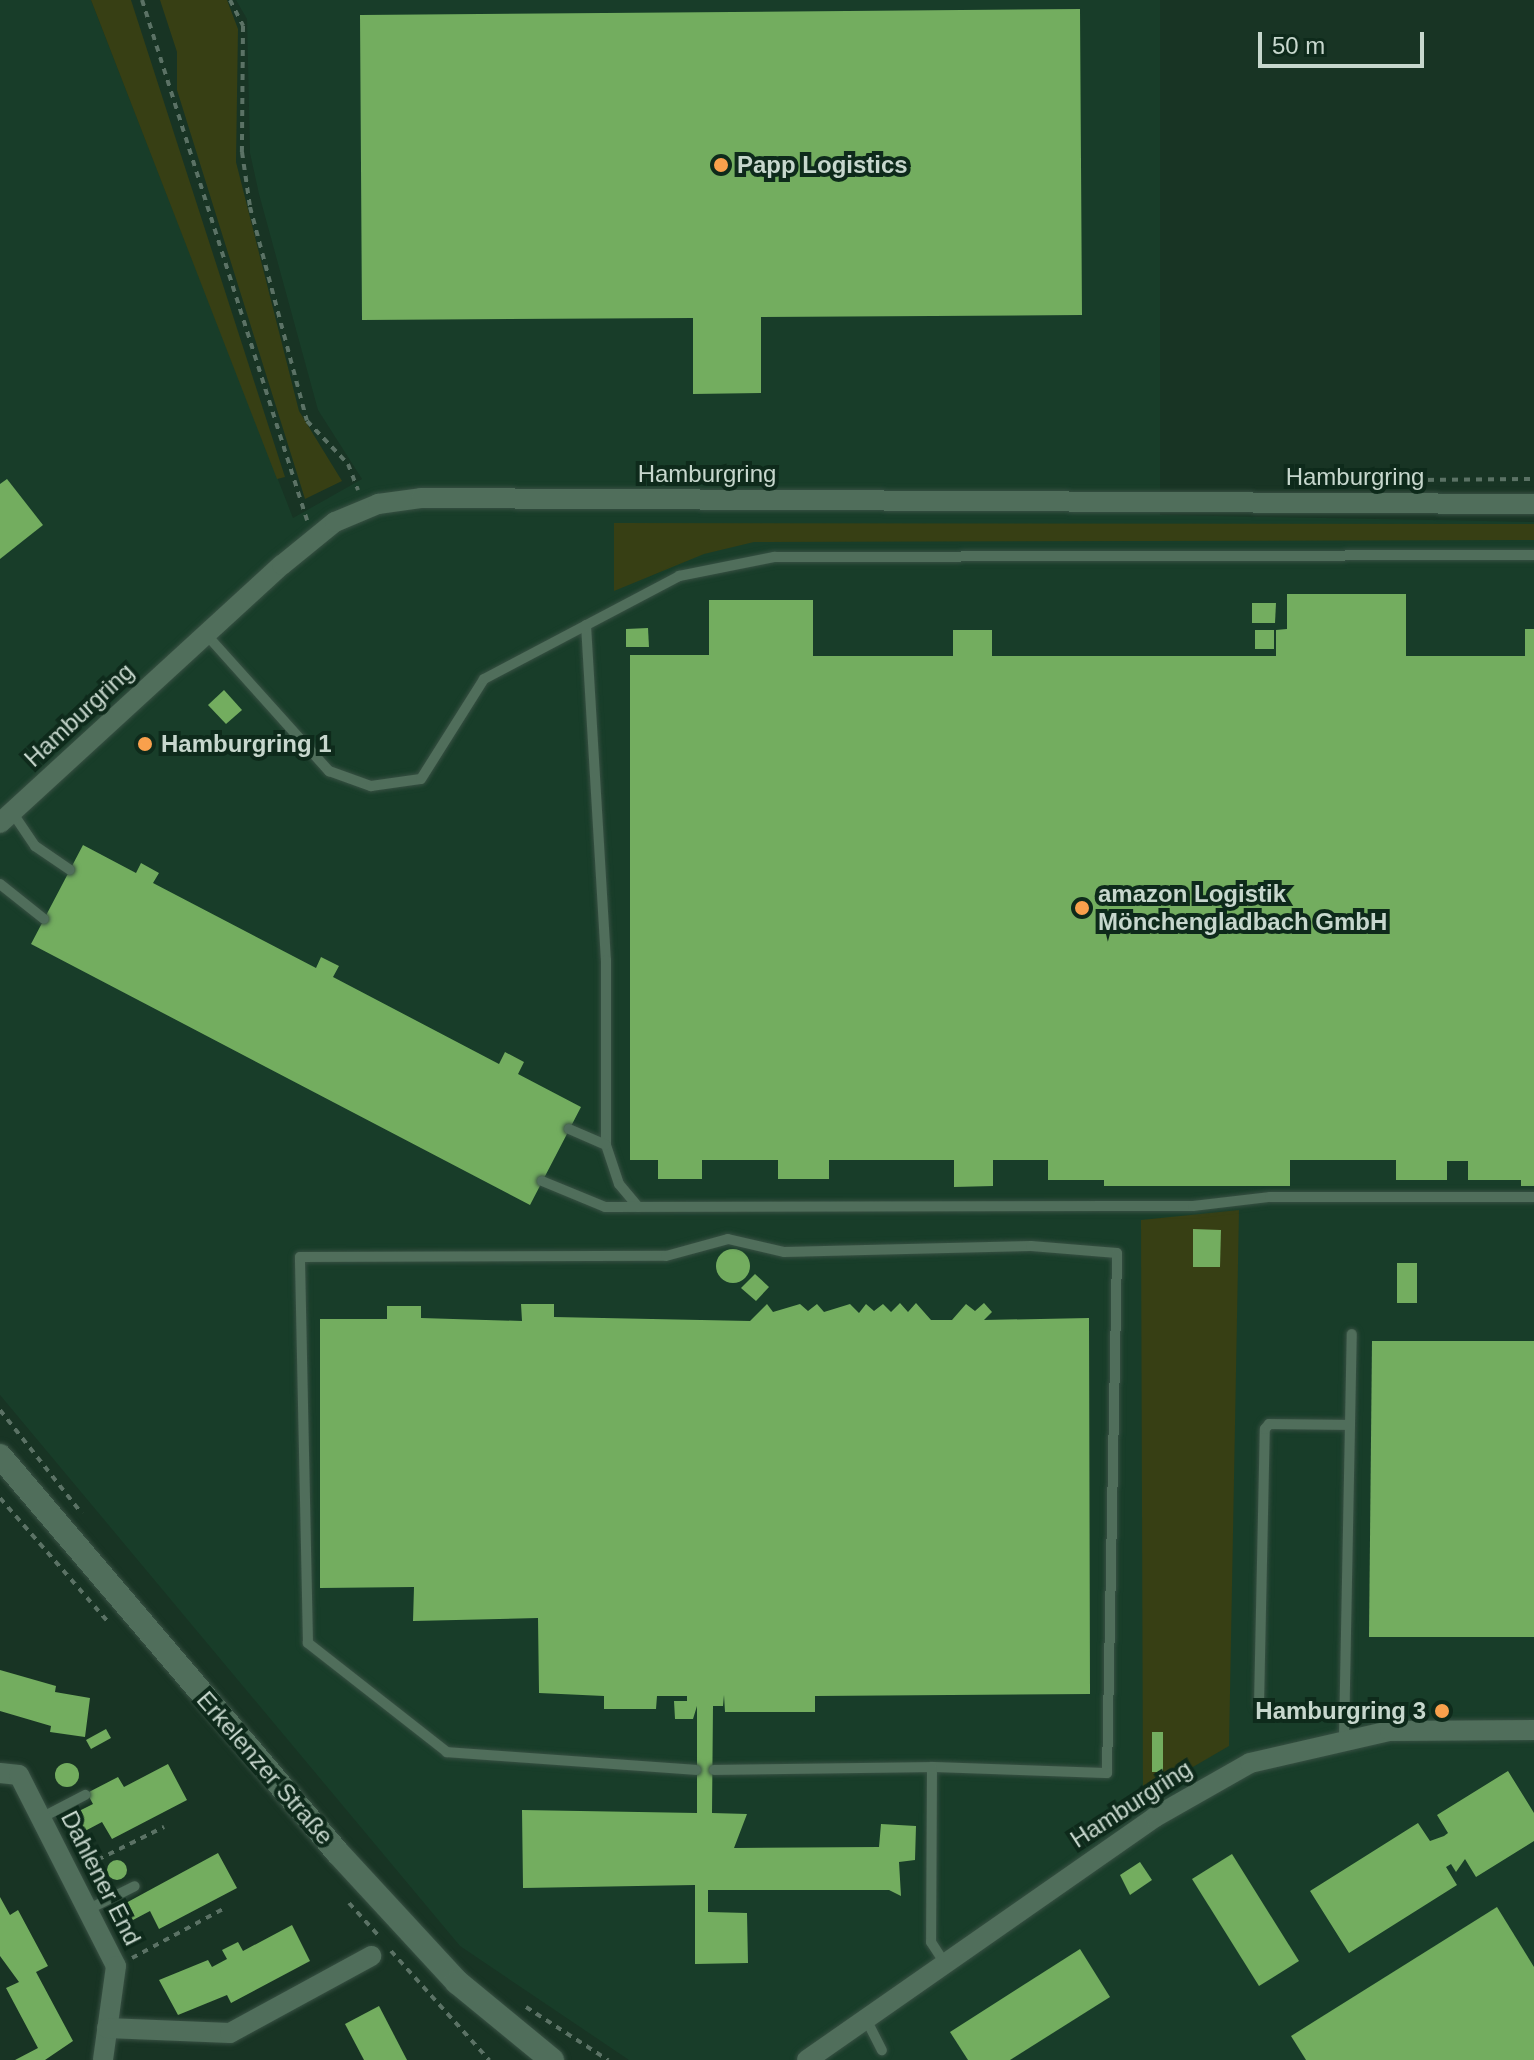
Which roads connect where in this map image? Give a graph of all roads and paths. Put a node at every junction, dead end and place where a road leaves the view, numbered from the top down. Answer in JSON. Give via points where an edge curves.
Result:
{"nodes":[{"id":1,"x":142,"y":0,"type":"edge"},
{"id":2,"x":230,"y":0,"type":"edge"},
{"id":3,"x":1534,"y":479,"type":"edge"},
{"id":4,"x":1409,"y":480,"type":"dead end"},
{"id":5,"x":367,"y":485,"type":"dead end"},
{"id":6,"x":357,"y":487,"type":"junction"},
{"id":7,"x":344,"y":494,"type":"dead end"},
{"id":8,"x":1534,"y":504,"type":"edge"},
{"id":9,"x":365,"y":507,"type":"junction"},
{"id":10,"x":318,"y":509,"type":"dead end"},
{"id":11,"x":306,"y":517,"type":"junction"},
{"id":12,"x":296,"y":525,"type":"dead end"},
{"id":13,"x":318,"y":535,"type":"junction"},
{"id":14,"x":1534,"y":555,"type":"edge"},
{"id":15,"x":586,"y":625,"type":"junction"},
{"id":16,"x":205,"y":633,"type":"junction"},
{"id":17,"x":6,"y":818,"type":"edge"},
{"id":18,"x":70,"y":870,"type":"dead end"},
{"id":19,"x":0,"y":884,"type":"edge"},
{"id":20,"x":44,"y":919,"type":"dead end"},
{"id":21,"x":569,"y":1129,"type":"dead end"},
{"id":22,"x":606,"y":1145,"type":"junction"},
{"id":23,"x":542,"y":1181,"type":"dead end"},
{"id":24,"x":1534,"y":1197,"type":"edge"},
{"id":25,"x":638,"y":1207,"type":"junction"},
{"id":26,"x":1352,"y":1334,"type":"dead end"},
{"id":27,"x":0,"y":1410,"type":"edge"},
{"id":28,"x":1350,"y":1425,"type":"junction"},
{"id":29,"x":0,"y":1456,"type":"edge"},
{"id":30,"x":87,"y":1520,"type":"dead end"},
{"id":31,"x":1259,"y":1705,"type":"dead end"},
{"id":32,"x":1534,"y":1730,"type":"edge"},
{"id":33,"x":1344,"y":1737,"type":"junction"},
{"id":34,"x":932,"y":1767,"type":"junction"},
{"id":35,"x":696,"y":1770,"type":"dead end"},
{"id":36,"x":714,"y":1770,"type":"dead end"},
{"id":37,"x":0,"y":1773,"type":"edge"},
{"id":38,"x":85,"y":1795,"type":"dead end"},
{"id":39,"x":41,"y":1818,"type":"junction"},
{"id":40,"x":164,"y":1827,"type":"dead end"},
{"id":41,"x":70,"y":1873,"type":"junction"},
{"id":42,"x":135,"y":1886,"type":"dead end"},
{"id":43,"x":225,"y":1908,"type":"dead end"},
{"id":44,"x":89,"y":1909,"type":"junction"},
{"id":45,"x":371,"y":1956,"type":"dead end"},
{"id":46,"x":944,"y":1962,"type":"junction"},
{"id":47,"x":116,"y":1966,"type":"junction"},
{"id":48,"x":520,"y":2002,"type":"dead end"},
{"id":49,"x":866,"y":2019,"type":"junction"},
{"id":50,"x":107,"y":2028,"type":"junction"},
{"id":51,"x":882,"y":2050,"type":"dead end"},
{"id":52,"x":103,"y":2060,"type":"edge"},
{"id":53,"x":552,"y":2060,"type":"edge"},
{"id":54,"x":608,"y":2060,"type":"edge"},
{"id":55,"x":807,"y":2060,"type":"edge"}],
"edges":[{"from":1,"to":11,"type":"path"},
{"from":2,"to":6,"type":"path","via":[[243,26],[242,152],[250,207],[307,421],[348,464]]},
{"from":3,"to":4,"type":"path"},
{"from":5,"to":6,"type":"path"},
{"from":6,"to":7,"type":"path"},
{"from":6,"to":9,"type":"path"},
{"from":8,"to":9,"type":"street","name":"Hamburgring","via":[[421,498]]},
{"from":9,"to":13,"type":"street","name":"Hamburgring"},
{"from":10,"to":11,"type":"path"},
{"from":11,"to":12,"type":"path"},
{"from":11,"to":13,"type":"path"},
{"from":13,"to":16,"type":"street","name":"Hamburgring"},
{"from":14,"to":15,"type":"lane","via":[[774,557],[679,576]]},
{"from":15,"to":16,"type":"lane","via":[[484,679],[421,779],[371,786],[329,771]]},
{"from":15,"to":22,"type":"lane","via":[[606,960]]},
{"from":16,"to":17,"type":"street","name":"Hamburgring"},
{"from":17,"to":18,"type":"lane"},
{"from":19,"to":20,"type":"lane"},
{"from":21,"to":22,"type":"lane"},
{"from":22,"to":25,"type":"lane","via":[[619,1184]]},
{"from":23,"to":25,"type":"lane","via":[[605,1207]]},
{"from":24,"to":25,"type":"lane","via":[[1270,1197],[1193,1206]]},
{"from":26,"to":28,"type":"lane"},
{"from":27,"to":30,"type":"path"},
{"from":28,"to":31,"type":"lane","via":[[1269,1424],[1265,1429]]},
{"from":28,"to":33,"type":"lane"},
{"from":29,"to":53,"type":"street","name":"Erkelenzer Straße","via":[[338,1853],[457,1982]]},
{"from":32,"to":33,"type":"street","name":"Hamburgring","via":[[1390,1731]]},
{"from":33,"to":46,"type":"street","name":"Hamburgring","via":[[1220,1778]]},
{"from":34,"to":35,"type":"lane","via":[[1107,1773],[1117,1253],[1031,1246],[784,1252],[728,1239],[666,1256],[300,1257],[308,1643],[447,1752]]},
{"from":34,"to":36,"type":"lane"},
{"from":34,"to":46,"type":"lane","via":[[931,1942]]},
{"from":37,"to":39,"type":"street","name":"Dahlener End","via":[[19,1775]]},
{"from":38,"to":39,"type":"lane"},
{"from":39,"to":41,"type":"street","name":"Dahlener End"},
{"from":40,"to":41,"type":"path"},
{"from":41,"to":44,"type":"street","name":"Dahlener End"},
{"from":42,"to":44,"type":"lane"},
{"from":43,"to":47,"type":"path"},
{"from":44,"to":47,"type":"street","name":"Dahlener End"},
{"from":45,"to":50,"type":"street","via":[[230,2033]]},
{"from":46,"to":49,"type":"street","name":"Hamburgring"},
{"from":47,"to":50,"type":"street","name":"Dahlener End"},
{"from":48,"to":54,"type":"path"},
{"from":49,"to":51,"type":"lane"},
{"from":49,"to":55,"type":"street","name":"Hamburgring"},
{"from":50,"to":52,"type":"street","name":"Dahlener End"}]}
